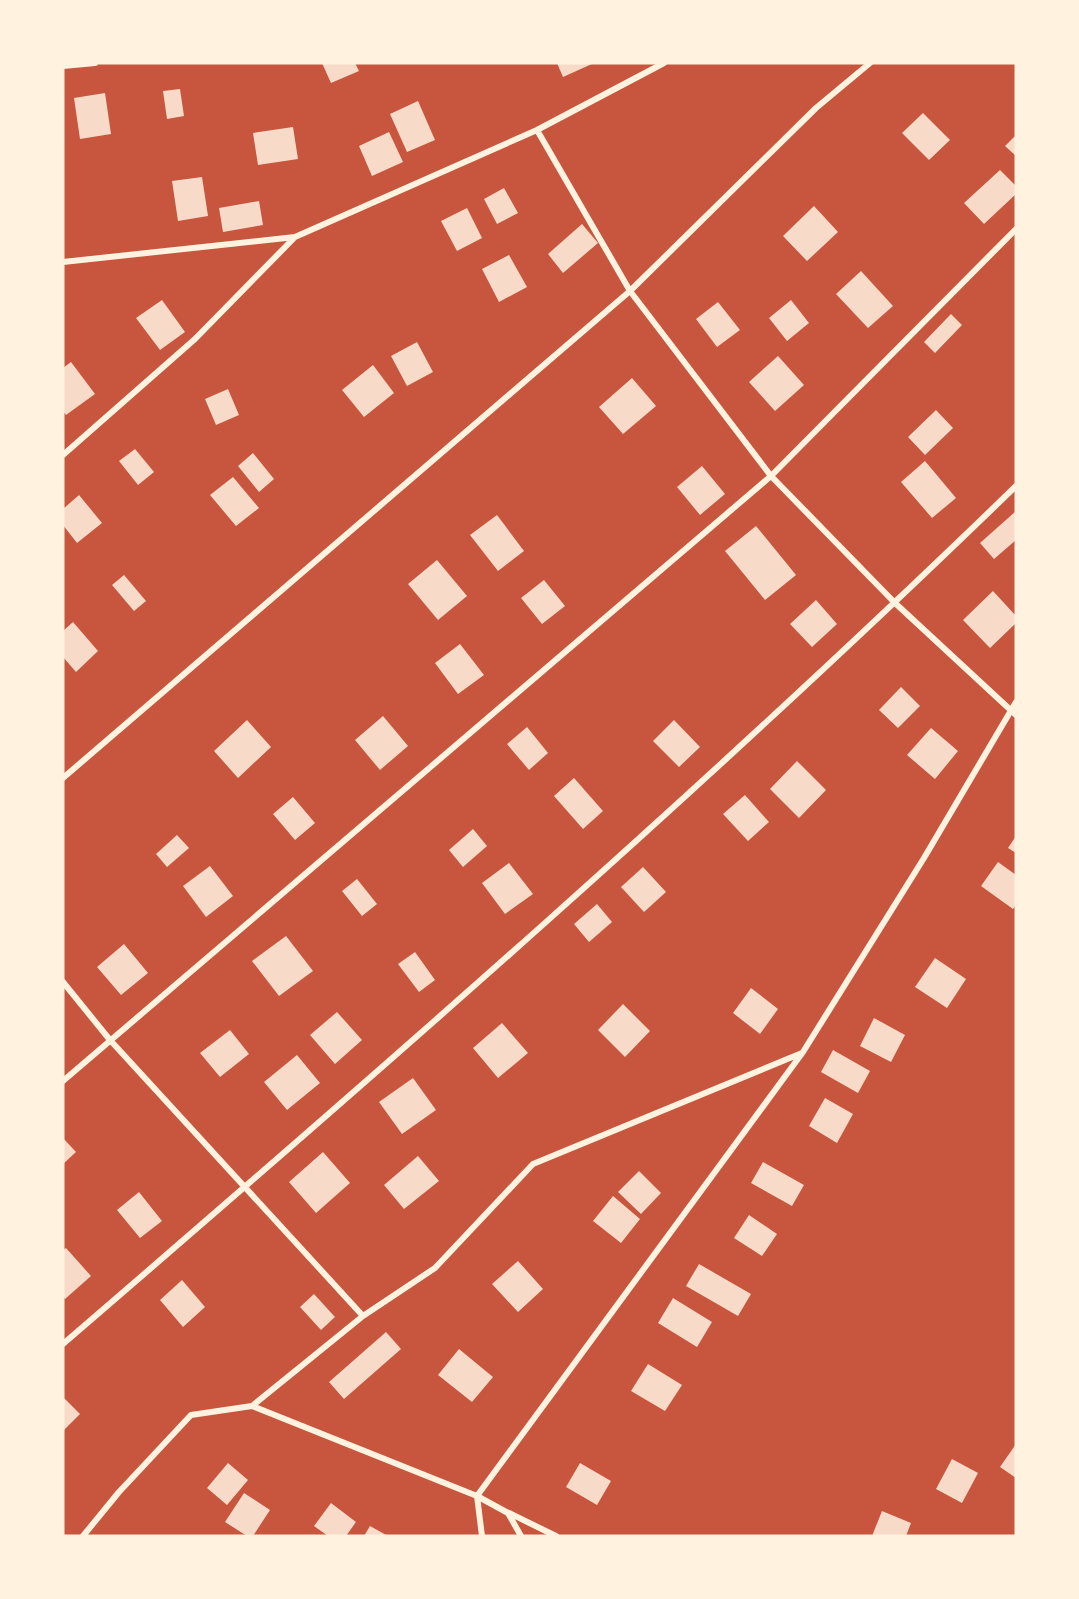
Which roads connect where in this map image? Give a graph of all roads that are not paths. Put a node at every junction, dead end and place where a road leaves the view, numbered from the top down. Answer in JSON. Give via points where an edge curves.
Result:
{"nodes":[{"id":1,"x":95,"y":63,"type":"edge"},
{"id":2,"x":664,"y":63,"type":"edge"},
{"id":3,"x":870,"y":63,"type":"edge"},
{"id":4,"x":63,"y":66,"type":"edge"},
{"id":5,"x":537,"y":130,"type":"junction"},
{"id":6,"x":1016,"y":229,"type":"edge"},
{"id":7,"x":296,"y":237,"type":"junction"},
{"id":8,"x":63,"y":262,"type":"edge"},
{"id":9,"x":630,"y":291,"type":"junction"},
{"id":10,"x":63,"y":455,"type":"edge"},
{"id":11,"x":771,"y":476,"type":"junction"},
{"id":12,"x":1016,"y":486,"type":"edge"},
{"id":13,"x":895,"y":603,"type":"junction"},
{"id":14,"x":1016,"y":702,"type":"edge"},
{"id":15,"x":1013,"y":713,"type":"edge"},
{"id":16,"x":63,"y":778,"type":"edge"},
{"id":17,"x":63,"y":982,"type":"edge"},
{"id":18,"x":110,"y":1040,"type":"junction"},
{"id":19,"x":803,"y":1052,"type":"junction"},
{"id":20,"x":63,"y":1082,"type":"edge"},
{"id":21,"x":245,"y":1187,"type":"junction"},
{"id":22,"x":363,"y":1316,"type":"junction"},
{"id":23,"x":63,"y":1344,"type":"edge"},
{"id":24,"x":252,"y":1406,"type":"junction"},
{"id":25,"x":477,"y":1496,"type":"junction"},
{"id":26,"x":508,"y":1513,"type":"junction"},
{"id":27,"x":82,"y":1536,"type":"edge"},
{"id":28,"x":482,"y":1536,"type":"edge"},
{"id":29,"x":520,"y":1536,"type":"edge"},
{"id":30,"x":556,"y":1536,"type":"edge"}],
"edges":[{"from":1,"to":4,"type":"street"},
{"from":2,"to":5,"type":"street"},
{"from":3,"to":9,"type":"street","via":[[816,108]]},
{"from":5,"to":7,"type":"street"},
{"from":5,"to":9,"type":"street"},
{"from":6,"to":11,"type":"street"},
{"from":7,"to":8,"type":"street"},
{"from":7,"to":10,"type":"street","via":[[195,339]]},
{"from":9,"to":11,"type":"street"},
{"from":9,"to":16,"type":"street"},
{"from":11,"to":13,"type":"street"},
{"from":11,"to":18,"type":"street"},
{"from":12,"to":13,"type":"street"},
{"from":13,"to":15,"type":"street"},
{"from":13,"to":21,"type":"street","via":[[594,881]]},
{"from":14,"to":15,"type":"street"},
{"from":15,"to":19,"type":"street"},
{"from":17,"to":18,"type":"street"},
{"from":18,"to":20,"type":"street"},
{"from":18,"to":21,"type":"street"},
{"from":19,"to":22,"type":"street","via":[[533,1164],[435,1268]]},
{"from":19,"to":25,"type":"street"},
{"from":21,"to":22,"type":"street"},
{"from":21,"to":23,"type":"street"},
{"from":22,"to":24,"type":"street"},
{"from":24,"to":25,"type":"street"},
{"from":24,"to":27,"type":"street","via":[[191,1415],[118,1491]]},
{"from":25,"to":26,"type":"street"},
{"from":25,"to":28,"type":"street"},
{"from":26,"to":29,"type":"street"},
{"from":26,"to":30,"type":"street"}]}
